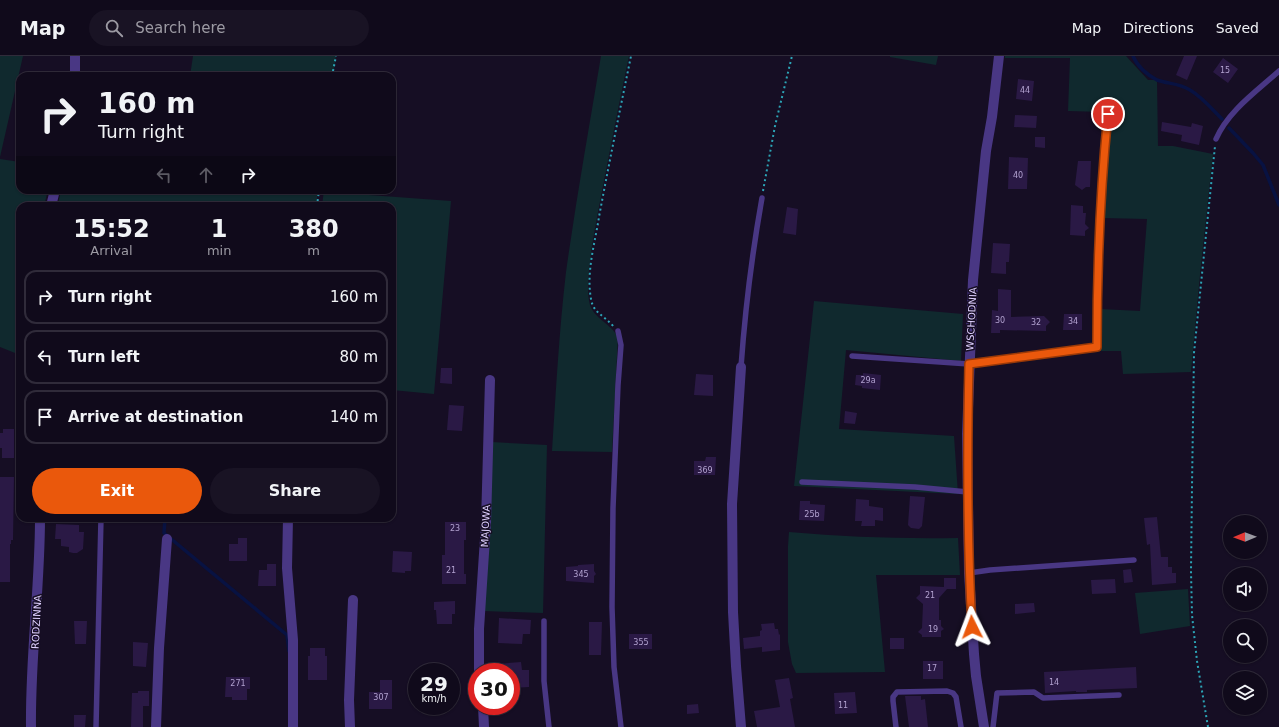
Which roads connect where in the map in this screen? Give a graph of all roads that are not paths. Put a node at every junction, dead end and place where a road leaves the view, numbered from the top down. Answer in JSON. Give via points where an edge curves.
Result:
{"nodes":[{"id":1,"x":75,"y":56,"type":"edge"},
{"id":2,"x":1000,"y":56,"type":"edge"},
{"id":3,"x":1279,"y":71,"type":"edge"},
{"id":4,"x":75,"y":72,"type":"edge"},
{"id":5,"x":1108,"y":114,"type":"dead end"},
{"id":6,"x":1216,"y":139,"type":"road end"},
{"id":7,"x":762,"y":198,"type":"road end"},
{"id":8,"x":618,"y":331,"type":"road end"},
{"id":9,"x":852,"y":356,"type":"dead end"},
{"id":10,"x":969,"y":364,"type":"junction"},
{"id":11,"x":741,"y":367,"type":"joint"},
{"id":12,"x":490,"y":380,"type":"dead end"},
{"id":13,"x":802,"y":482,"type":"dead end"},
{"id":14,"x":968,"y":492,"type":"junction"},
{"id":15,"x":40,"y":522,"type":"edge"},
{"id":16,"x":101,"y":522,"type":"edge"},
{"id":17,"x":288,"y":522,"type":"edge"},
{"id":18,"x":167,"y":539,"type":"dead end"},
{"id":19,"x":1134,"y":560,"type":"dead end"},
{"id":20,"x":969,"y":573,"type":"junction"},
{"id":21,"x":352,"y":600,"type":"dead end"},
{"id":22,"x":544,"y":621,"type":"dead end"},
{"id":23,"x":479,"y":663,"type":"edge"},
{"id":24,"x":1119,"y":695,"type":"dead end"},
{"id":25,"x":483,"y":715,"type":"edge"},
{"id":26,"x":31,"y":727,"type":"edge"},
{"id":27,"x":96,"y":727,"type":"edge"},
{"id":28,"x":156,"y":727,"type":"edge"},
{"id":29,"x":293,"y":727,"type":"edge"},
{"id":30,"x":350,"y":727,"type":"edge"},
{"id":31,"x":484,"y":727,"type":"edge"},
{"id":32,"x":548,"y":727,"type":"edge"},
{"id":33,"x":621,"y":727,"type":"edge"},
{"id":34,"x":741,"y":727,"type":"edge"},
{"id":35,"x":896,"y":727,"type":"edge"},
{"id":36,"x":961,"y":727,"type":"edge"},
{"id":37,"x":984,"y":727,"type":"edge"},
{"id":38,"x":993,"y":727,"type":"edge"}],
"edges":[{"from":1,"to":4,"type":"street"},
{"from":2,"to":10,"type":"street","name":"WSCHODNIA","via":[[986,151],[973,280]]},
{"from":3,"to":6,"type":"lane","via":[[1221,127]]},
{"from":5,"to":10,"type":"lane","via":[[1100,197],[1097,347]]},
{"from":7,"to":11,"type":"lane","via":[[755,237]]},
{"from":8,"to":33,"type":"lane","via":[[621,345],[613,508],[612,607],[614,667]]},
{"from":9,"to":10,"type":"lane"},
{"from":10,"to":14,"type":"street","name":"WSCHODNIA"},
{"from":11,"to":34,"type":"street","via":[[732,504],[732,612]]},
{"from":12,"to":23,"type":"street","name":"MAJOWA"},
{"from":13,"to":14,"type":"lane"},
{"from":14,"to":20,"type":"street","name":"WSCHODNIA"},
{"from":15,"to":26,"type":"street","name":"RODZINNA"},
{"from":16,"to":27,"type":"lane"},
{"from":17,"to":29,"type":"street","via":[[287,568],[293,640]]},
{"from":18,"to":28,"type":"street"},
{"from":19,"to":20,"type":"lane"},
{"from":20,"to":37,"type":"street","name":"WSCHODNIA","via":[[976,676]]},
{"from":21,"to":30,"type":"street"},
{"from":22,"to":32,"type":"lane","via":[[544,681]]},
{"from":24,"to":38,"type":"lane","via":[[1043,698],[1034,692],[997,693]]},
{"from":25,"to":31,"type":"street"},
{"from":35,"to":36,"type":"lane","via":[[893,697],[897,692],[947,691],[956,697]]}]}
